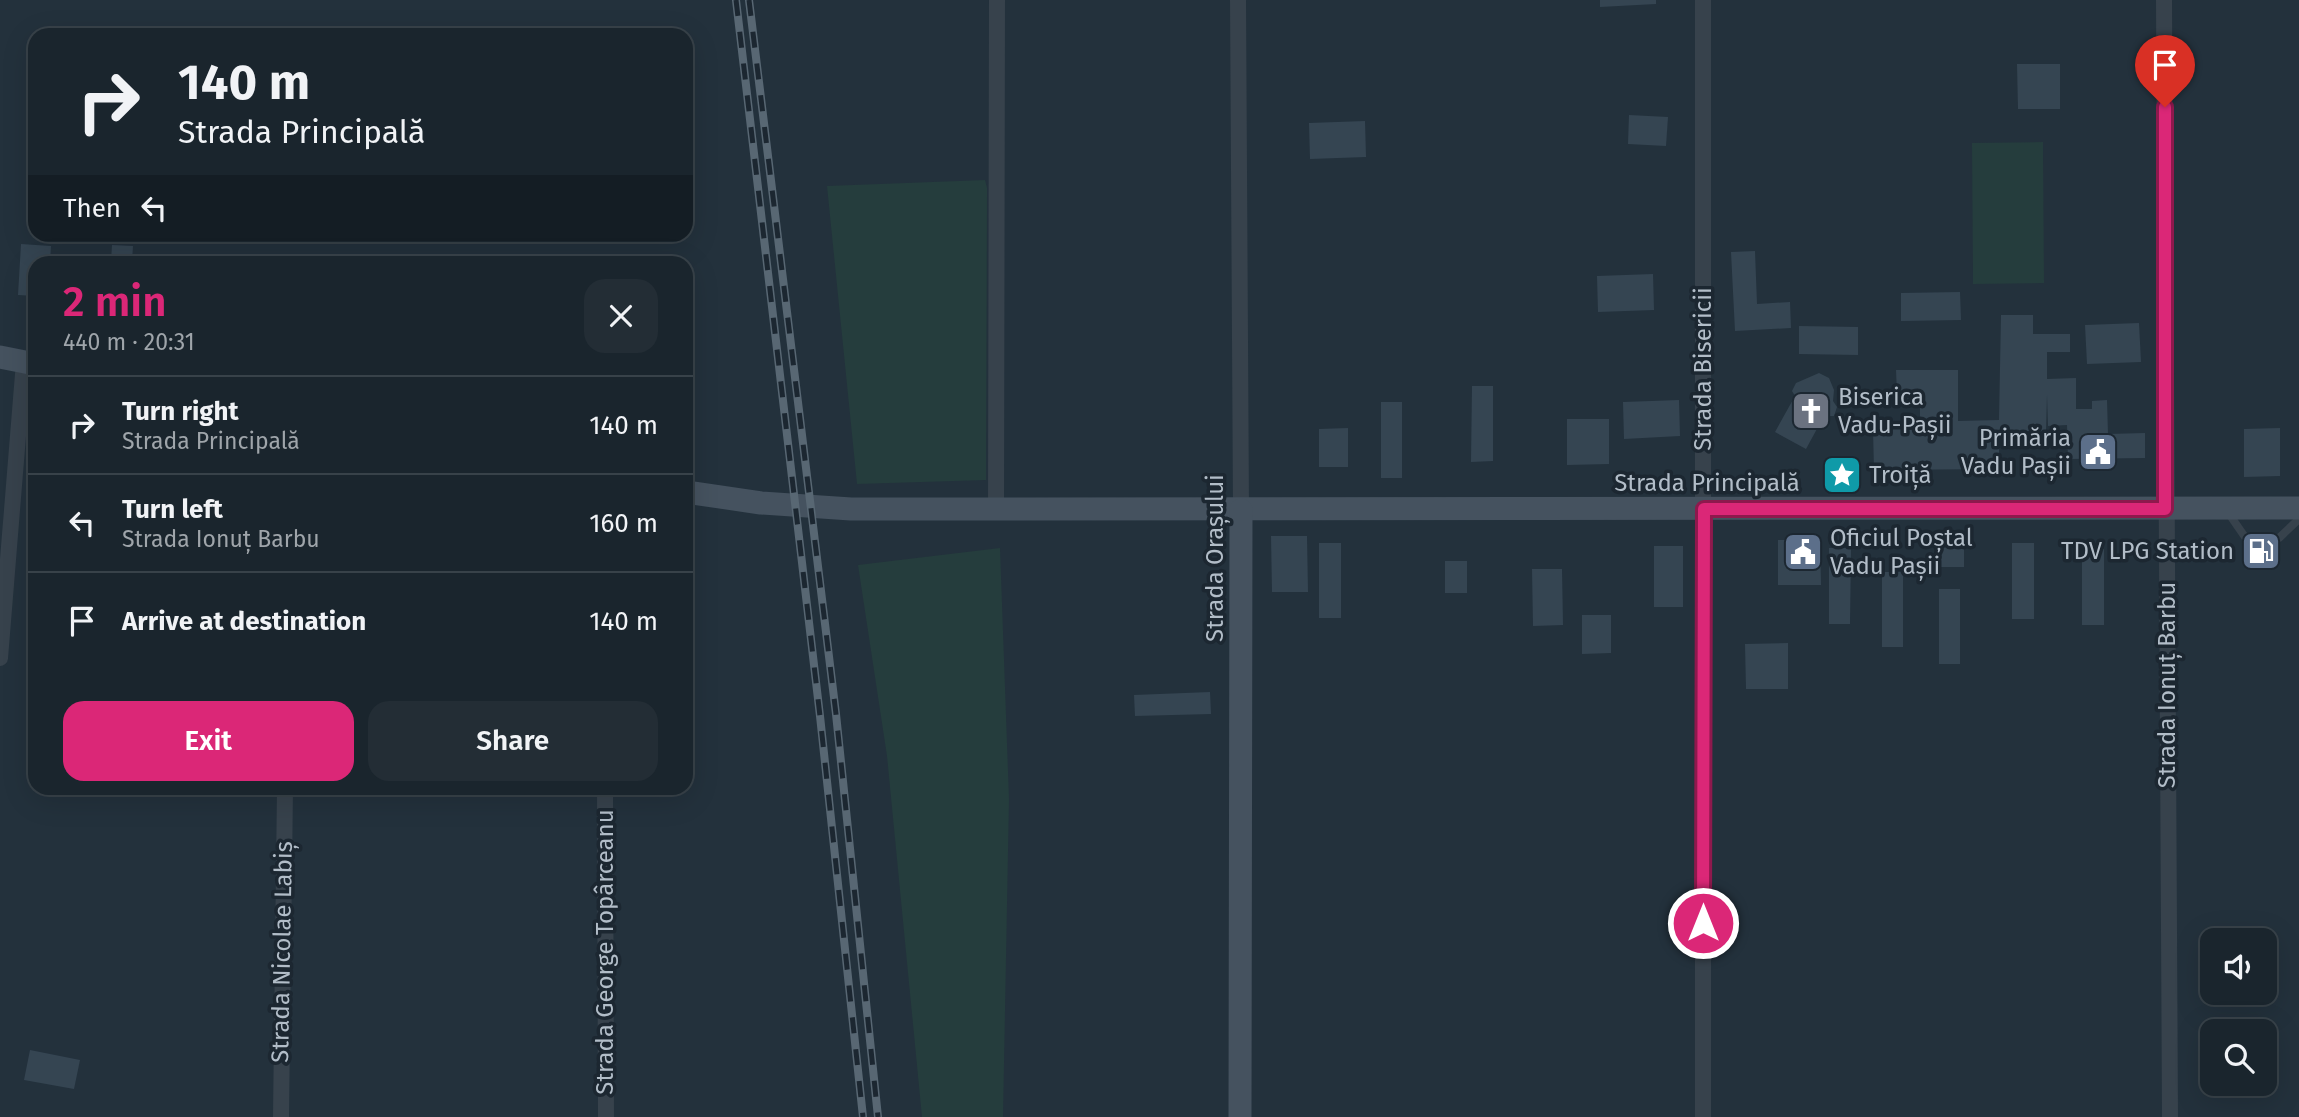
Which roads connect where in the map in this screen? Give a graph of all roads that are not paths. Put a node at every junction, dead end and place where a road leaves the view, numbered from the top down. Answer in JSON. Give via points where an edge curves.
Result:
{"nodes":[{"id":1,"x":997,"y":0,"type":"edge"},
{"id":2,"x":1238,"y":0,"type":"edge"},
{"id":3,"x":1703,"y":0,"type":"edge"},
{"id":4,"x":2164,"y":0,"type":"edge"},
{"id":5,"x":0,"y":357,"type":"edge"},
{"id":6,"x":28,"y":363,"type":"edge"},
{"id":7,"x":28,"y":373,"type":"edge"},
{"id":8,"x":693,"y":493,"type":"edge"},
{"id":9,"x":2299,"y":508,"type":"edge"},
{"id":10,"x":1704,"y":509,"type":"junction"},
{"id":11,"x":2165,"y":509,"type":"junction"},
{"id":12,"x":2226,"y":509,"type":"junction"},
{"id":13,"x":996,"y":510,"type":"junction"},
{"id":14,"x":1241,"y":510,"type":"junction"},
{"id":15,"x":2299,"y":519,"type":"edge"},
{"id":16,"x":0,"y":659,"type":"edge"},
{"id":17,"x":285,"y":795,"type":"edge"},
{"id":18,"x":605,"y":795,"type":"edge"},
{"id":19,"x":281,"y":1117,"type":"edge"},
{"id":20,"x":606,"y":1117,"type":"edge"},
{"id":21,"x":1240,"y":1117,"type":"edge"},
{"id":22,"x":1703,"y":1117,"type":"edge"},
{"id":23,"x":2170,"y":1117,"type":"edge"}],
"edges":[{"from":1,"to":13,"type":"street"},
{"from":2,"to":14,"type":"street","name":"Strada Orașului"},
{"from":3,"to":10,"type":"street","name":"Strada Bisericii"},
{"from":4,"to":11,"type":"street","name":"Strada Ionuț Barbu"},
{"from":5,"to":6,"type":"main road"},
{"from":7,"to":16,"type":"street"},
{"from":8,"to":13,"type":"main road","name":"Strada Principală","via":[[851,509]]},
{"from":9,"to":12,"type":"main road","name":"Strada Principală"},
{"from":10,"to":11,"type":"main road","name":"Strada Principală"},
{"from":10,"to":14,"type":"main road","name":"Strada Principală"},
{"from":10,"to":22,"type":"street","name":"Strada Bisericii"},
{"from":11,"to":12,"type":"main road","name":"Strada Principală"},
{"from":11,"to":23,"type":"street","name":"Strada Ionuț Barbu"},
{"from":12,"to":15,"type":"lane","via":[[2245,537],[2278,538]]},
{"from":13,"to":14,"type":"main road","name":"Strada Principală"},
{"from":14,"to":21,"type":"main road","name":"Strada Orașului"},
{"from":17,"to":19,"type":"street","name":"Strada Nicolae Labiș"},
{"from":18,"to":20,"type":"street","name":"Strada George Topârceanu"}]}
